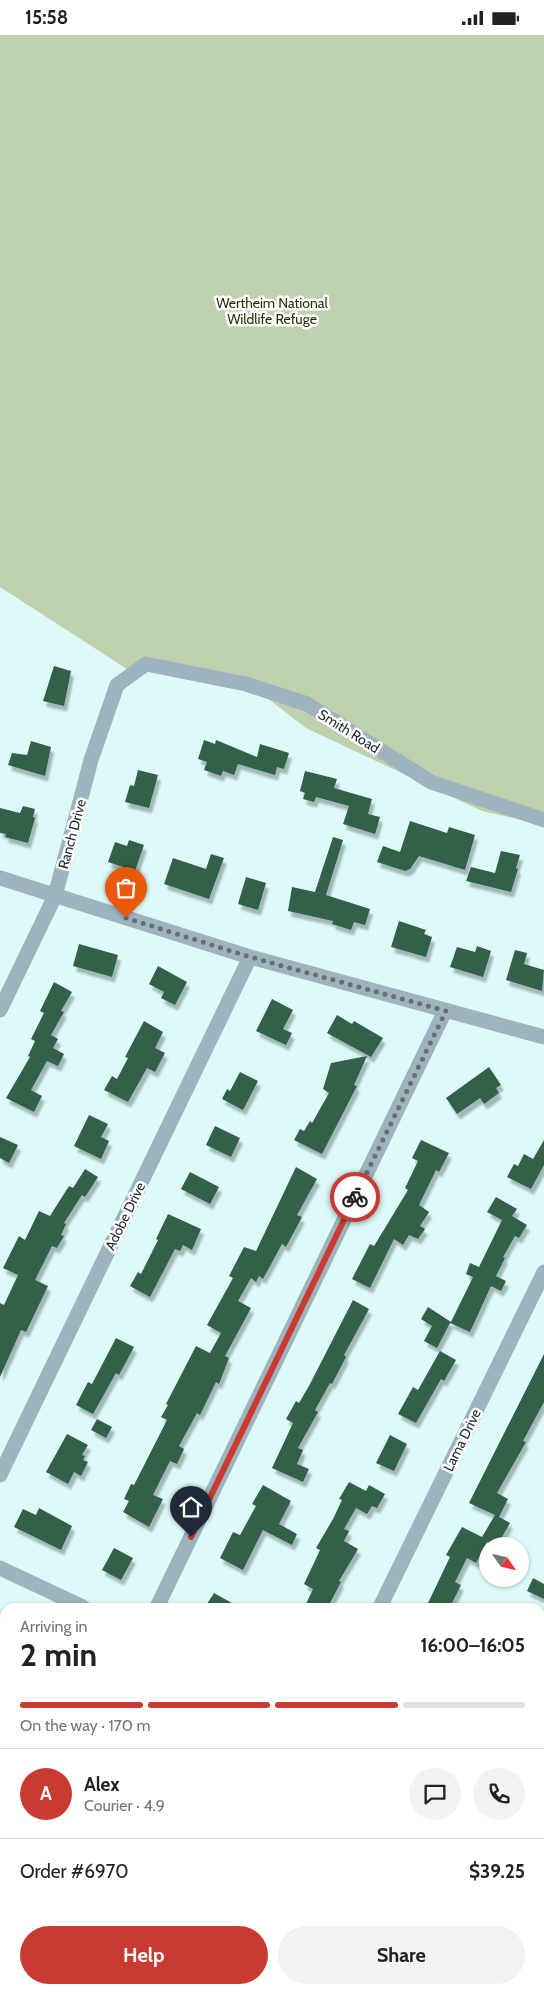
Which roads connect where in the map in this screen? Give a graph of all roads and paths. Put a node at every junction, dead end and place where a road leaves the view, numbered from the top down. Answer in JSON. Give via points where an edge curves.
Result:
{"nodes":[{"id":1,"x":146,"y":664,"type":"joint"},
{"id":2,"x":544,"y":820,"type":"edge"},
{"id":3,"x":0,"y":878,"type":"edge"},
{"id":4,"x":55,"y":896,"type":"junction"},
{"id":5,"x":250,"y":957,"type":"junction"},
{"id":6,"x":0,"y":1010,"type":"edge"},
{"id":7,"x":446,"y":1011,"type":"junction"},
{"id":8,"x":544,"y":1037,"type":"edge"},
{"id":9,"x":544,"y":1272,"type":"edge"},
{"id":10,"x":0,"y":1475,"type":"edge"},
{"id":11,"x":0,"y":1568,"type":"edge"},
{"id":12,"x":74,"y":1603,"type":"edge"},
{"id":13,"x":159,"y":1603,"type":"edge"},
{"id":14,"x":382,"y":1603,"type":"edge"}],
"edges":[{"from":1,"to":2,"type":"street","name":"Smith Road","via":[[246,684],[307,704],[431,782]]},
{"from":1,"to":4,"type":"street","name":"Ranch Drive","via":[[117,685],[91,760]]},
{"from":3,"to":4,"type":"street"},
{"from":4,"to":5,"type":"street"},
{"from":4,"to":6,"type":"street","name":"Ranch Drive"},
{"from":5,"to":7,"type":"street"},
{"from":5,"to":10,"type":"street","name":"Adobe Drive"},
{"from":7,"to":8,"type":"street"},
{"from":7,"to":13,"type":"street"},
{"from":9,"to":14,"type":"street","name":"Lama Drive"},
{"from":11,"to":12,"type":"street"}]}
